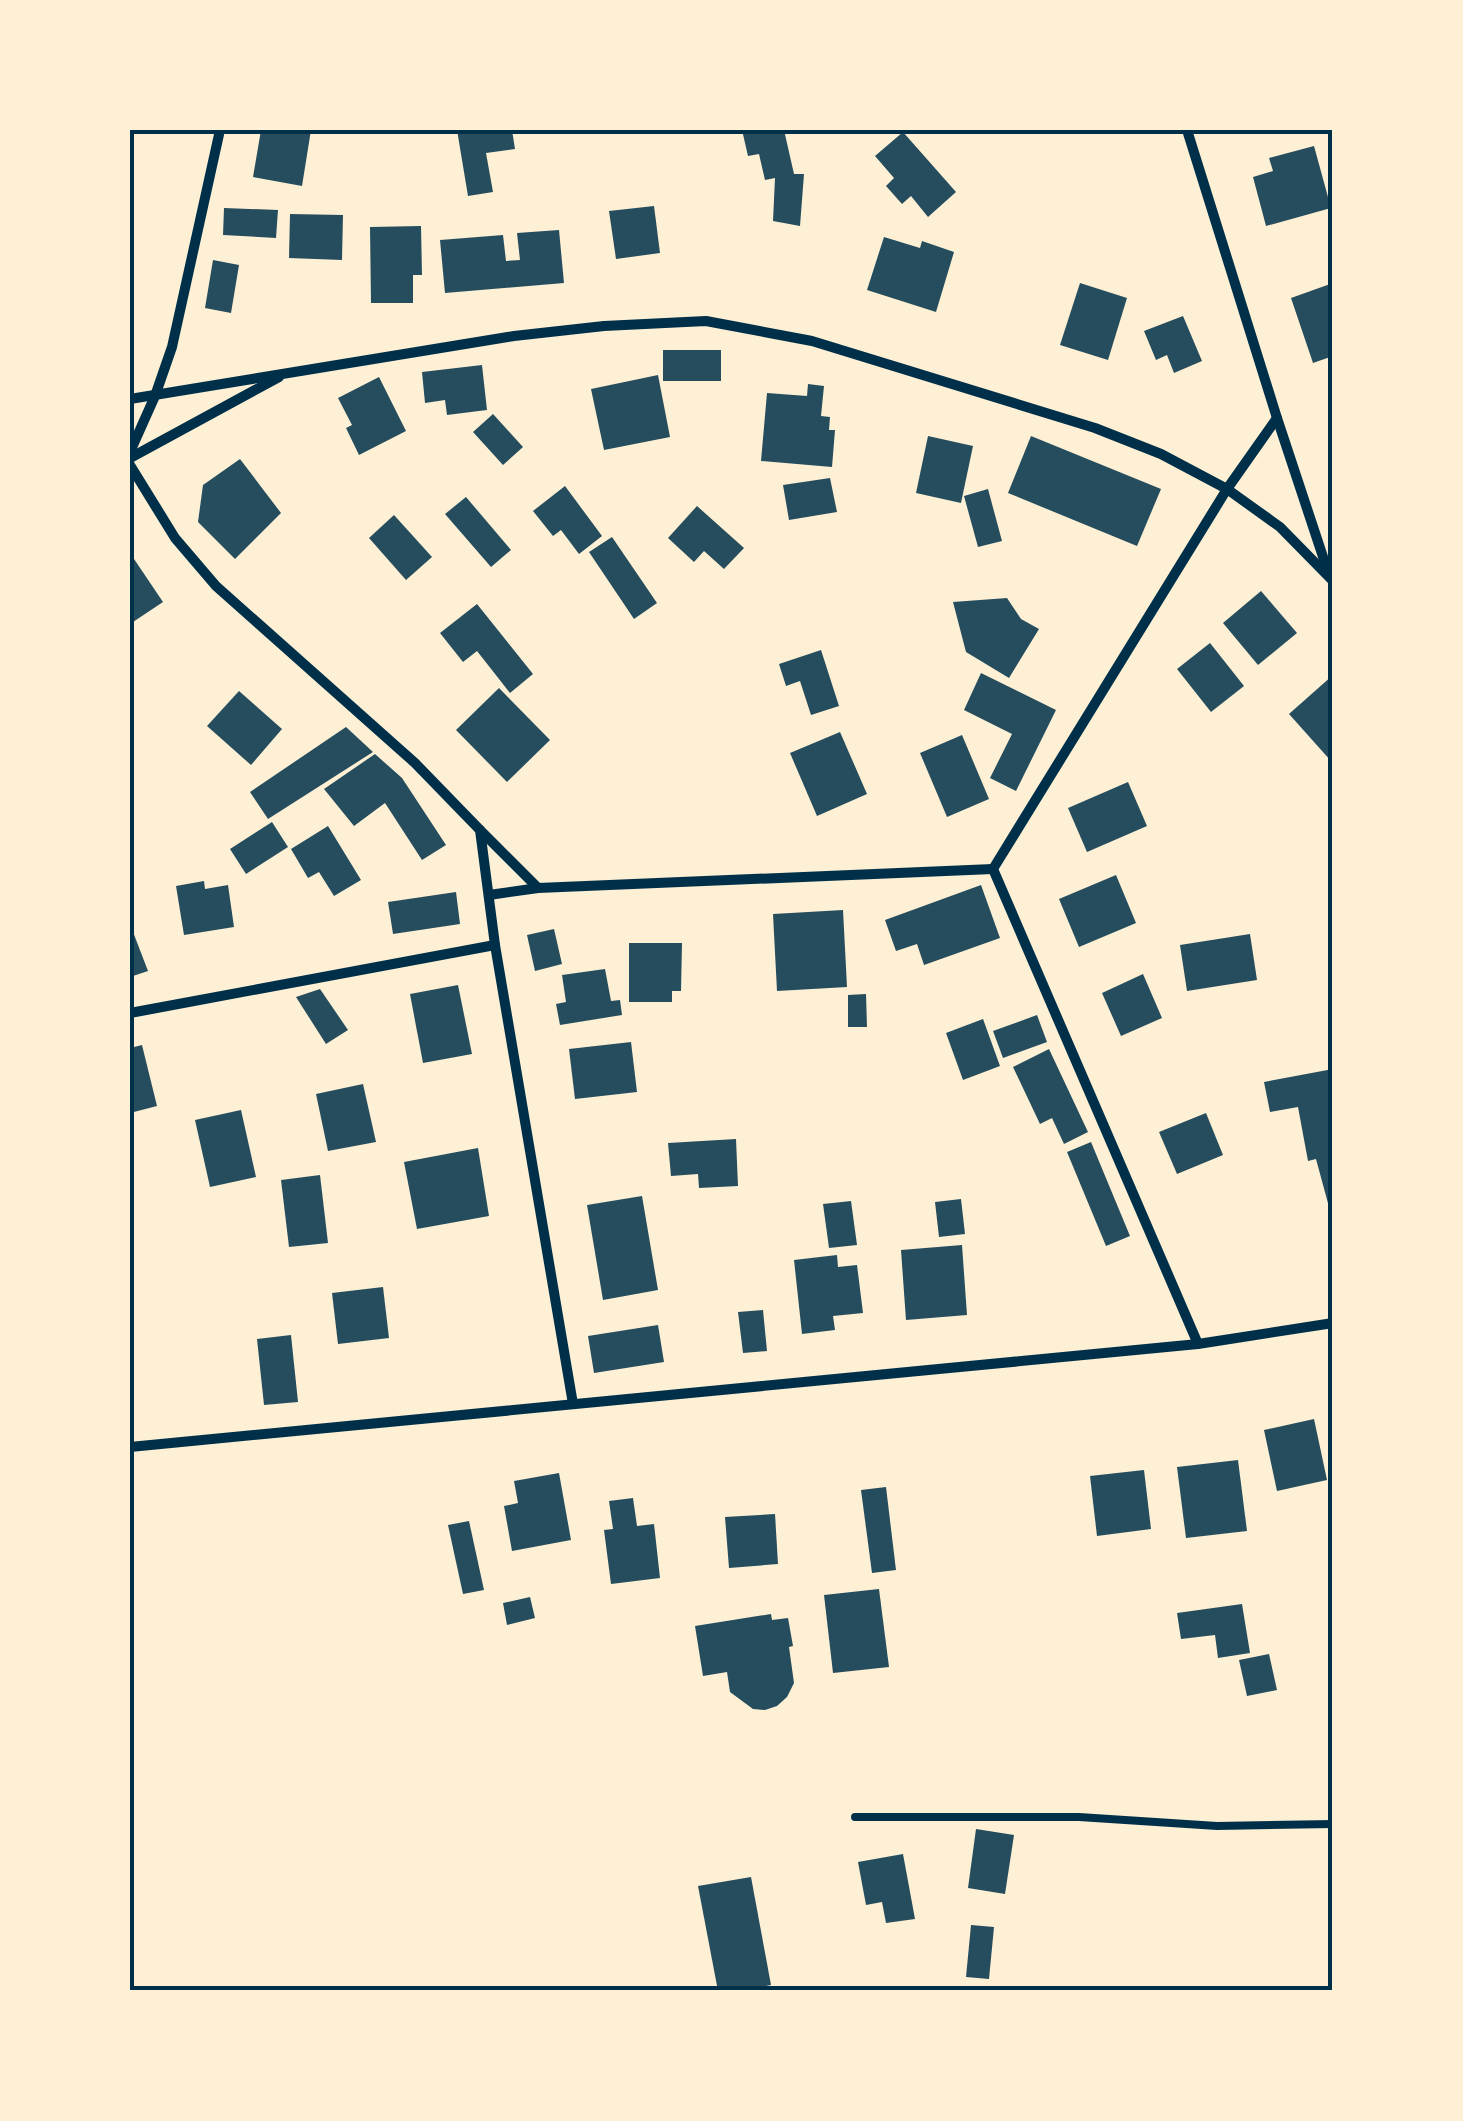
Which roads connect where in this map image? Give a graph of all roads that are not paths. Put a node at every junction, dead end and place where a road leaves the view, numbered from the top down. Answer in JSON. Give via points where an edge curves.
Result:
{"nodes":[{"id":1,"x":220,"y":130,"type":"edge"},
{"id":2,"x":1187,"y":130,"type":"edge"},
{"id":3,"x":287,"y":373,"type":"junction"},
{"id":4,"x":155,"y":396,"type":"junction"},
{"id":5,"x":130,"y":398,"type":"edge"},
{"id":6,"x":1277,"y":418,"type":"junction"},
{"id":7,"x":130,"y":454,"type":"edge"},
{"id":8,"x":130,"y":465,"type":"edge"},
{"id":9,"x":1227,"y":489,"type":"junction"},
{"id":10,"x":1332,"y":578,"type":"edge"},
{"id":11,"x":480,"y":830,"type":"junction"},
{"id":12,"x":993,"y":869,"type":"junction"},
{"id":13,"x":538,"y":888,"type":"junction"},
{"id":14,"x":489,"y":895,"type":"junction"},
{"id":15,"x":494,"y":945,"type":"junction"},
{"id":16,"x":130,"y":1013,"type":"edge"},
{"id":17,"x":1333,"y":1323,"type":"edge"},
{"id":18,"x":1198,"y":1344,"type":"junction"},
{"id":19,"x":572,"y":1404,"type":"junction"},
{"id":20,"x":130,"y":1447,"type":"edge"},
{"id":21,"x":854,"y":1817,"type":"dead end"},
{"id":22,"x":1333,"y":1824,"type":"edge"}],
"edges":[{"from":1,"to":4,"type":"street"},
{"from":2,"to":6,"type":"street"},
{"from":3,"to":4,"type":"street"},
{"from":3,"to":7,"type":"street"},
{"from":3,"to":9,"type":"street","via":[[514,336],[706,321],[812,341],[1095,428]]},
{"from":4,"to":5,"type":"street"},
{"from":4,"to":7,"type":"street"},
{"from":6,"to":9,"type":"street"},
{"from":6,"to":10,"type":"street"},
{"from":8,"to":11,"type":"street","via":[[174,538],[216,586]]},
{"from":9,"to":10,"type":"street","via":[[1280,527]]},
{"from":9,"to":12,"type":"street"},
{"from":11,"to":13,"type":"street"},
{"from":11,"to":14,"type":"street"},
{"from":12,"to":13,"type":"street"},
{"from":12,"to":18,"type":"street"},
{"from":13,"to":14,"type":"street"},
{"from":14,"to":15,"type":"street"},
{"from":15,"to":16,"type":"street"},
{"from":15,"to":19,"type":"street"},
{"from":17,"to":18,"type":"street"},
{"from":18,"to":19,"type":"street"},
{"from":19,"to":20,"type":"street"},
{"from":21,"to":22,"type":"lane"}]}
